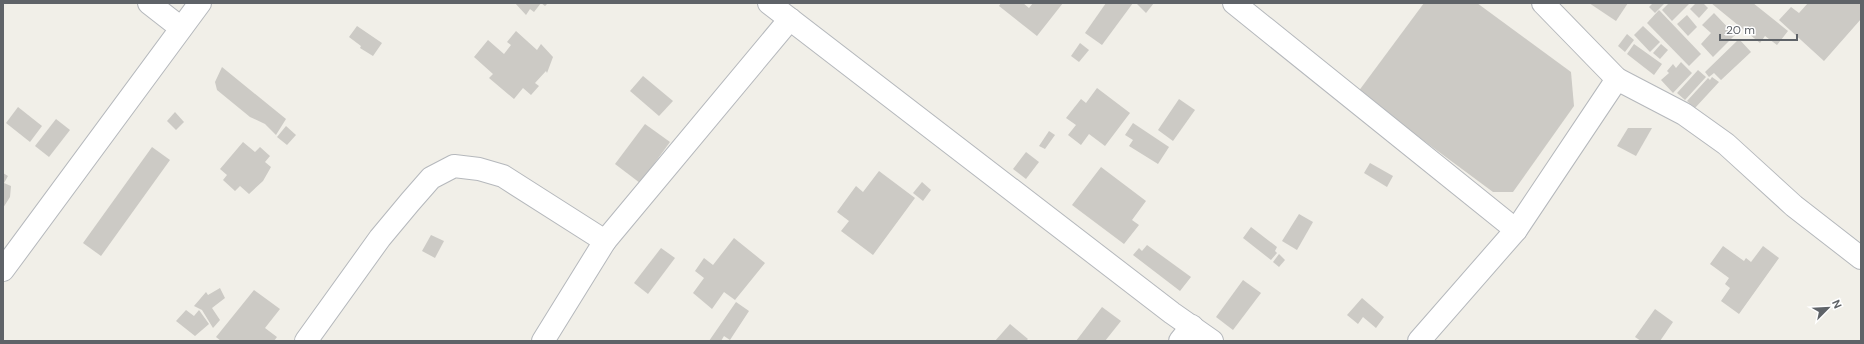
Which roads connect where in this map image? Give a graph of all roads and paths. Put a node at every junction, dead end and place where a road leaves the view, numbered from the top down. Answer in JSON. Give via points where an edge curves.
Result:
{"nodes":[{"id":1,"x":149,"y":3,"type":"edge"},
{"id":2,"x":200,"y":3,"type":"edge"},
{"id":3,"x":769,"y":3,"type":"edge"},
{"id":4,"x":1234,"y":3,"type":"edge"},
{"id":5,"x":1543,"y":3,"type":"edge"},
{"id":6,"x":790,"y":19,"type":"junction"},
{"id":7,"x":181,"y":28,"type":"junction"},
{"id":8,"x":1617,"y":79,"type":"junction"},
{"id":9,"x":1516,"y":230,"type":"junction"},
{"id":10,"x":605,"y":241,"type":"junction"},
{"id":11,"x":1861,"y":258,"type":"edge"},
{"id":12,"x":3,"y":270,"type":"edge"},
{"id":13,"x":1186,"y":334,"type":"edge"},
{"id":14,"x":306,"y":341,"type":"edge"},
{"id":15,"x":543,"y":341,"type":"edge"},
{"id":16,"x":1212,"y":341,"type":"edge"},
{"id":17,"x":1419,"y":341,"type":"edge"}],
"edges":[{"from":1,"to":7,"type":"street"},
{"from":2,"to":7,"type":"street"},
{"from":3,"to":6,"type":"street"},
{"from":4,"to":9,"type":"street"},
{"from":5,"to":8,"type":"street"},
{"from":6,"to":10,"type":"street"},
{"from":6,"to":13,"type":"street"},
{"from":7,"to":12,"type":"street"},
{"from":8,"to":9,"type":"street"},
{"from":8,"to":11,"type":"street","via":[[1684,114],[1726,144],[1794,206]]},
{"from":9,"to":17,"type":"street"},
{"from":10,"to":14,"type":"street","via":[[503,176],[479,169],[454,166],[431,178],[405,208],[380,238]]},
{"from":10,"to":15,"type":"street"},
{"from":13,"to":16,"type":"street"}]}
